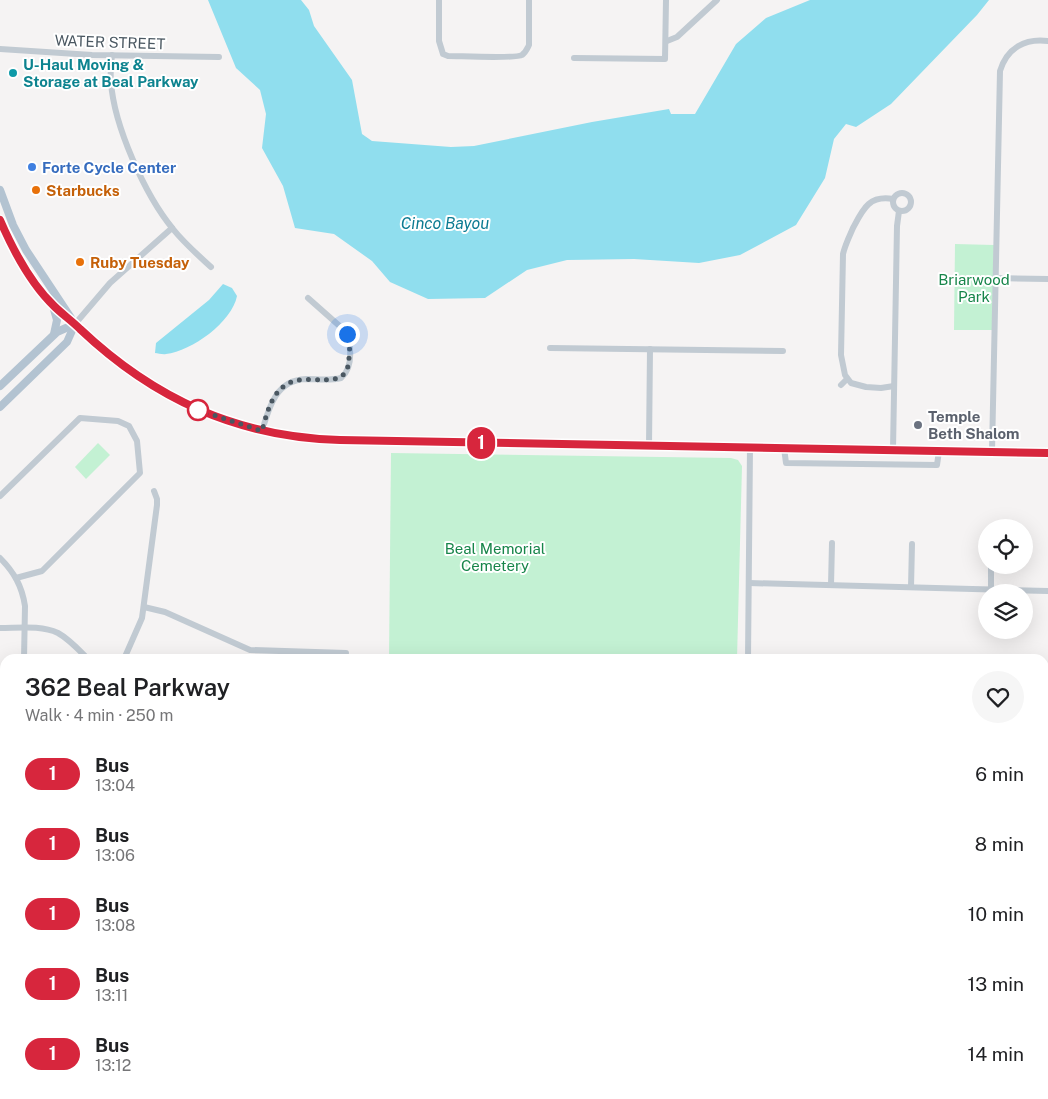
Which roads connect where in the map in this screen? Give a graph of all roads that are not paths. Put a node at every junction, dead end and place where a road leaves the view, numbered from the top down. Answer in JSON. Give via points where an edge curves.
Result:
{"nodes":[{"id":1,"x":439,"y":0,"type":"edge"},
{"id":2,"x":530,"y":0,"type":"edge"},
{"id":3,"x":666,"y":0,"type":"edge"},
{"id":4,"x":717,"y":0,"type":"edge"},
{"id":5,"x":666,"y":41,"type":"junction"},
{"id":6,"x":1048,"y":41,"type":"edge"},
{"id":7,"x":0,"y":49,"type":"edge"},
{"id":8,"x":112,"y":55,"type":"junction"},
{"id":9,"x":219,"y":57,"type":"dead end"},
{"id":10,"x":574,"y":58,"type":"dead end"},
{"id":11,"x":0,"y":190,"type":"edge"},
{"id":12,"x":893,"y":199,"type":"junction"},
{"id":13,"x":0,"y":204,"type":"edge"},
{"id":14,"x":898,"y":211,"type":"junction"},
{"id":15,"x":0,"y":220,"type":"edge"},
{"id":16,"x":11,"y":220,"type":"junction"},
{"id":17,"x":172,"y":228,"type":"junction"},
{"id":18,"x":211,"y":267,"type":"dead end"},
{"id":19,"x":996,"y":278,"type":"junction"},
{"id":20,"x":1048,"y":279,"type":"edge"},
{"id":21,"x":308,"y":298,"type":"dead end"},
{"id":22,"x":54,"y":306,"type":"junction"},
{"id":23,"x":75,"y":324,"type":"junction"},
{"id":24,"x":54,"y":334,"type":"junction"},
{"id":25,"x":550,"y":348,"type":"dead end"},
{"id":26,"x":650,"y":349,"type":"junction"},
{"id":27,"x":783,"y":351,"type":"dead end"},
{"id":28,"x":848,"y":379,"type":"junction"},
{"id":29,"x":842,"y":385,"type":"dead end"},
{"id":30,"x":0,"y":386,"type":"edge"},
{"id":31,"x":894,"y":386,"type":"junction"},
{"id":32,"x":0,"y":407,"type":"edge"},
{"id":33,"x":262,"y":431,"type":"junction"},
{"id":34,"x":649,"y":446,"type":"junction"},
{"id":35,"x":750,"y":447,"type":"junction"},
{"id":36,"x":784,"y":448,"type":"junction"},
{"id":37,"x":893,"y":450,"type":"junction"},
{"id":38,"x":940,"y":451,"type":"junction"},
{"id":39,"x":992,"y":452,"type":"junction"},
{"id":40,"x":1048,"y":453,"type":"edge"},
{"id":41,"x":154,"y":491,"type":"dead end"},
{"id":42,"x":0,"y":496,"type":"edge"},
{"id":43,"x":832,"y":543,"type":"dead end"},
{"id":44,"x":912,"y":544,"type":"dead end"},
{"id":45,"x":0,"y":558,"type":"edge"},
{"id":46,"x":16,"y":578,"type":"junction"},
{"id":47,"x":749,"y":582,"type":"junction"},
{"id":48,"x":831,"y":585,"type":"junction"},
{"id":49,"x":911,"y":587,"type":"junction"},
{"id":50,"x":978,"y":589,"type":"edge"},
{"id":51,"x":1033,"y":590,"type":"edge"},
{"id":52,"x":1048,"y":590,"type":"edge"},
{"id":53,"x":144,"y":607,"type":"junction"},
{"id":54,"x":25,"y":627,"type":"junction"},
{"id":55,"x":0,"y":628,"type":"edge"},
{"id":56,"x":346,"y":653,"type":"dead end"},
{"id":57,"x":24,"y":654,"type":"edge"},
{"id":58,"x":83,"y":654,"type":"edge"},
{"id":59,"x":126,"y":654,"type":"edge"},
{"id":60,"x":748,"y":654,"type":"edge"}],
"edges":[{"from":1,"to":2,"type":"street","via":[[439,46],[445,56],[521,55],[529,45]]},
{"from":3,"to":5,"type":"street"},
{"from":4,"to":5,"type":"street","via":[[677,37]]},
{"from":5,"to":10,"type":"street","via":[[665,59]]},
{"from":6,"to":19,"type":"street","via":[[1031,40],[1019,45],[1009,53],[1000,71]]},
{"from":7,"to":8,"type":"street","name":"WATER STREET"},
{"from":8,"to":9,"type":"street","name":"WATER STREET"},
{"from":8,"to":17,"type":"street","via":[[112,92],[126,140],[147,190]]},
{"from":11,"to":16,"type":"main road"},
{"from":12,"to":14,"type":"street"},
{"from":12,"to":14,"type":"street","via":[[902,193],[910,199],[908,209]]},
{"from":12,"to":28,"type":"street","via":[[882,198],[862,210],[845,245],[840,355]]},
{"from":13,"to":16,"type":"main road"},
{"from":14,"to":31,"type":"street"},
{"from":15,"to":22,"type":"main road","via":[[21,262]]},
{"from":16,"to":23,"type":"main road","via":[[38,269]]},
{"from":17,"to":18,"type":"street"},
{"from":17,"to":23,"type":"street","via":[[110,283]]},
{"from":19,"to":20,"type":"street"},
{"from":19,"to":39,"type":"street"},
{"from":21,"to":33,"type":"street","via":[[347,334],[349,366],[340,378],[297,380],[283,387],[270,404]]},
{"from":22,"to":23,"type":"main road"},
{"from":22,"to":24,"type":"main road"},
{"from":23,"to":24,"type":"main road"},
{"from":23,"to":32,"type":"main road","via":[[67,342]]},
{"from":23,"to":33,"type":"main road","via":[[126,368],[167,394],[198,410]]},
{"from":24,"to":30,"type":"main road"},
{"from":25,"to":26,"type":"street"},
{"from":26,"to":27,"type":"street"},
{"from":26,"to":34,"type":"street"},
{"from":28,"to":29,"type":"street"},
{"from":28,"to":31,"type":"street","via":[[866,387]]},
{"from":31,"to":37,"type":"street"},
{"from":33,"to":34,"type":"main road","via":[[323,440]]},
{"from":34,"to":35,"type":"main road"},
{"from":35,"to":36,"type":"main road"},
{"from":35,"to":47,"type":"street"},
{"from":36,"to":37,"type":"main road"},
{"from":36,"to":38,"type":"street","via":[[786,462],[796,463],[938,465]]},
{"from":37,"to":38,"type":"main road"},
{"from":38,"to":39,"type":"main road"},
{"from":39,"to":40,"type":"main road"},
{"from":41,"to":53,"type":"street","via":[[157,505]]},
{"from":42,"to":46,"type":"street","via":[[80,418],[122,422],[132,429],[137,440],[140,473],[42,571]]},
{"from":43,"to":48,"type":"street"},
{"from":44,"to":49,"type":"street"},
{"from":45,"to":46,"type":"street"},
{"from":46,"to":54,"type":"street","via":[[24,598]]},
{"from":47,"to":48,"type":"street"},
{"from":47,"to":60,"type":"street"},
{"from":48,"to":49,"type":"street"},
{"from":49,"to":50,"type":"street"},
{"from":51,"to":52,"type":"street"},
{"from":53,"to":56,"type":"street","via":[[165,612],[250,650]]},
{"from":53,"to":59,"type":"street","via":[[140,626]]},
{"from":54,"to":55,"type":"street"},
{"from":54,"to":57,"type":"street"},
{"from":54,"to":58,"type":"street","via":[[57,633]]}]}
